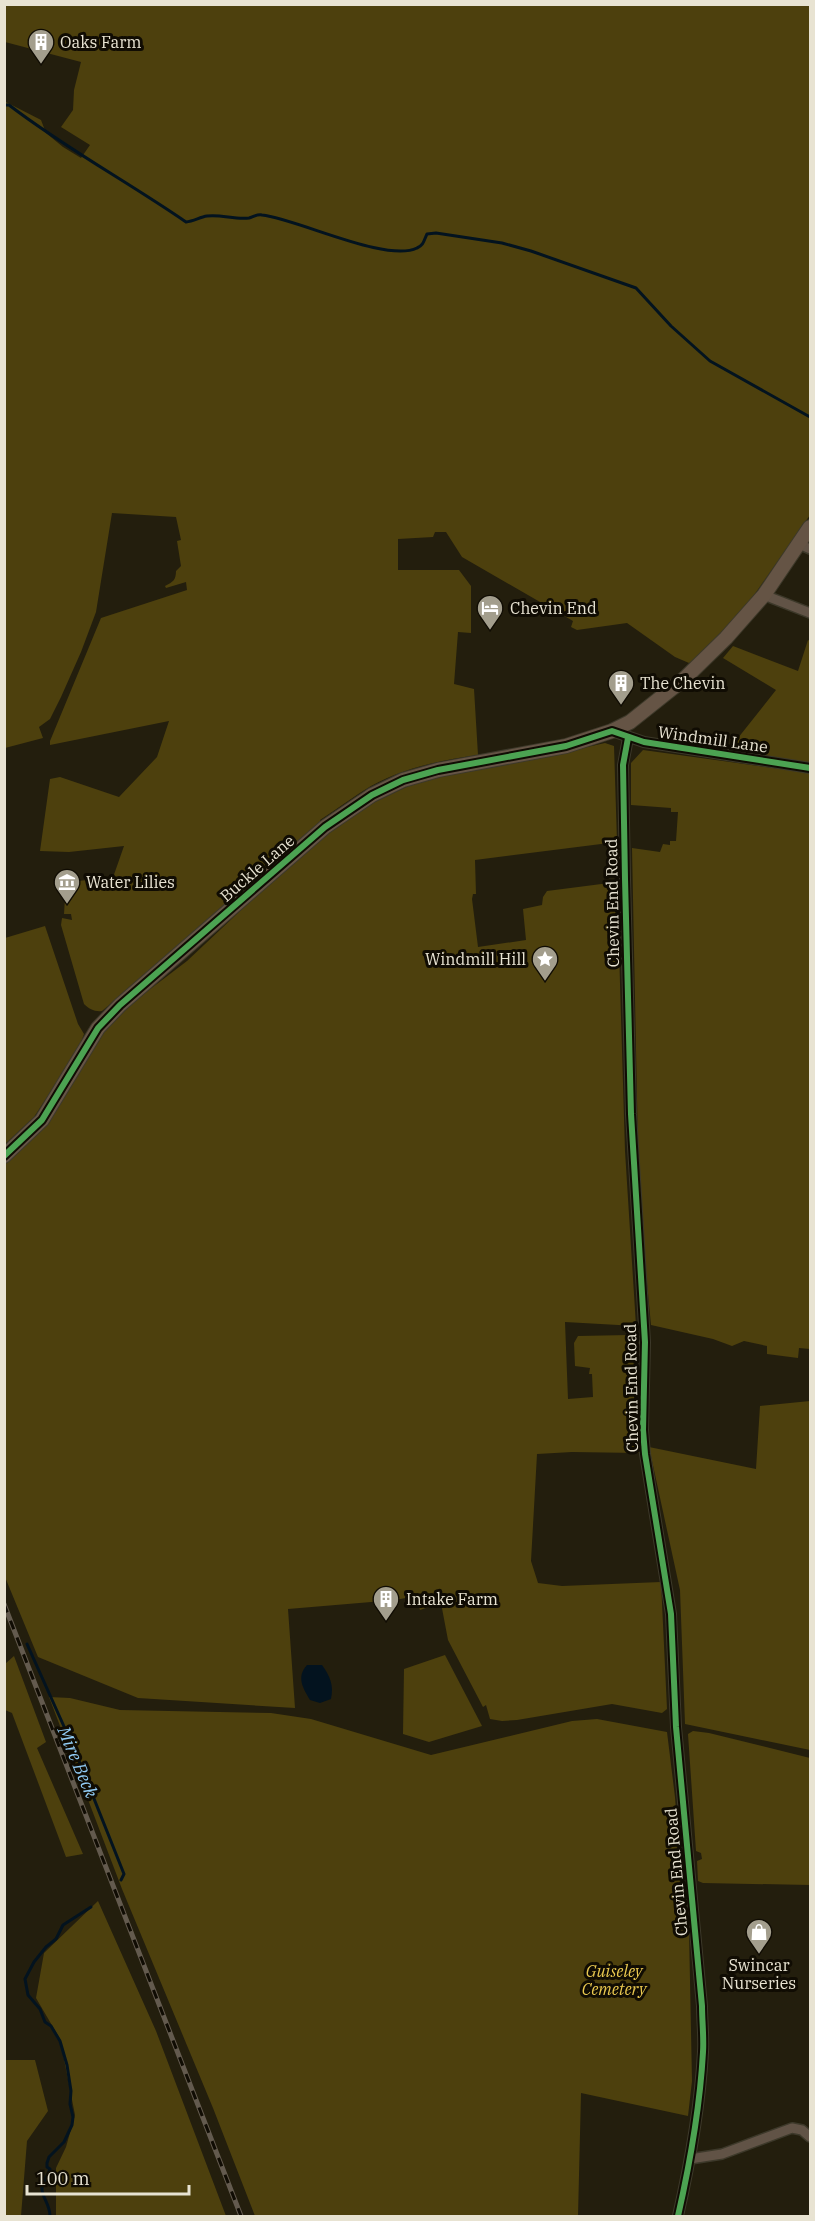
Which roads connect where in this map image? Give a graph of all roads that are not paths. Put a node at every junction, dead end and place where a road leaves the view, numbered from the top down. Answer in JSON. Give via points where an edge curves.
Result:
{"nodes":[{"id":1,"x":810,"y":527,"type":"edge"},
{"id":2,"x":805,"y":547,"type":"edge"},
{"id":3,"x":764,"y":595,"type":"junction"},
{"id":4,"x":810,"y":613,"type":"edge"},
{"id":5,"x":612,"y":731,"type":"junction"},
{"id":6,"x":628,"y":738,"type":"junction"},
{"id":7,"x":810,"y":768,"type":"edge"},
{"id":8,"x":4,"y":1156,"type":"edge"},
{"id":9,"x":810,"y":2137,"type":"edge"},
{"id":10,"x":690,"y":2159,"type":"junction"},
{"id":11,"x":678,"y":2217,"type":"edge"}],
"edges":[{"from":1,"to":2,"type":"street","name":"Buckle Lane"},
{"from":2,"to":3,"type":"street","name":"Buckle Lane"},
{"from":3,"to":4,"type":"street"},
{"from":3,"to":5,"type":"street","name":"Buckle Lane","via":[[684,679],[638,717]]},
{"from":5,"to":6,"type":"street","name":"Windmill Lane"},
{"from":5,"to":8,"type":"street","name":"Buckle Lane","via":[[566,746],[403,780],[372,795],[325,827],[120,1005],[98,1028],[42,1120]]},
{"from":6,"to":7,"type":"street","name":"Windmill Lane"},
{"from":6,"to":10,"type":"street","name":"Chevin End Road","via":[[623,765],[625,879],[632,1126],[645,1342],[643,1430],[671,1614],[676,1727],[702,2006],[703,2051]]},
{"from":9,"to":10,"type":"street","via":[[792,2128],[722,2154]]},
{"from":10,"to":11,"type":"street","name":"Chevin End Road"}]}
